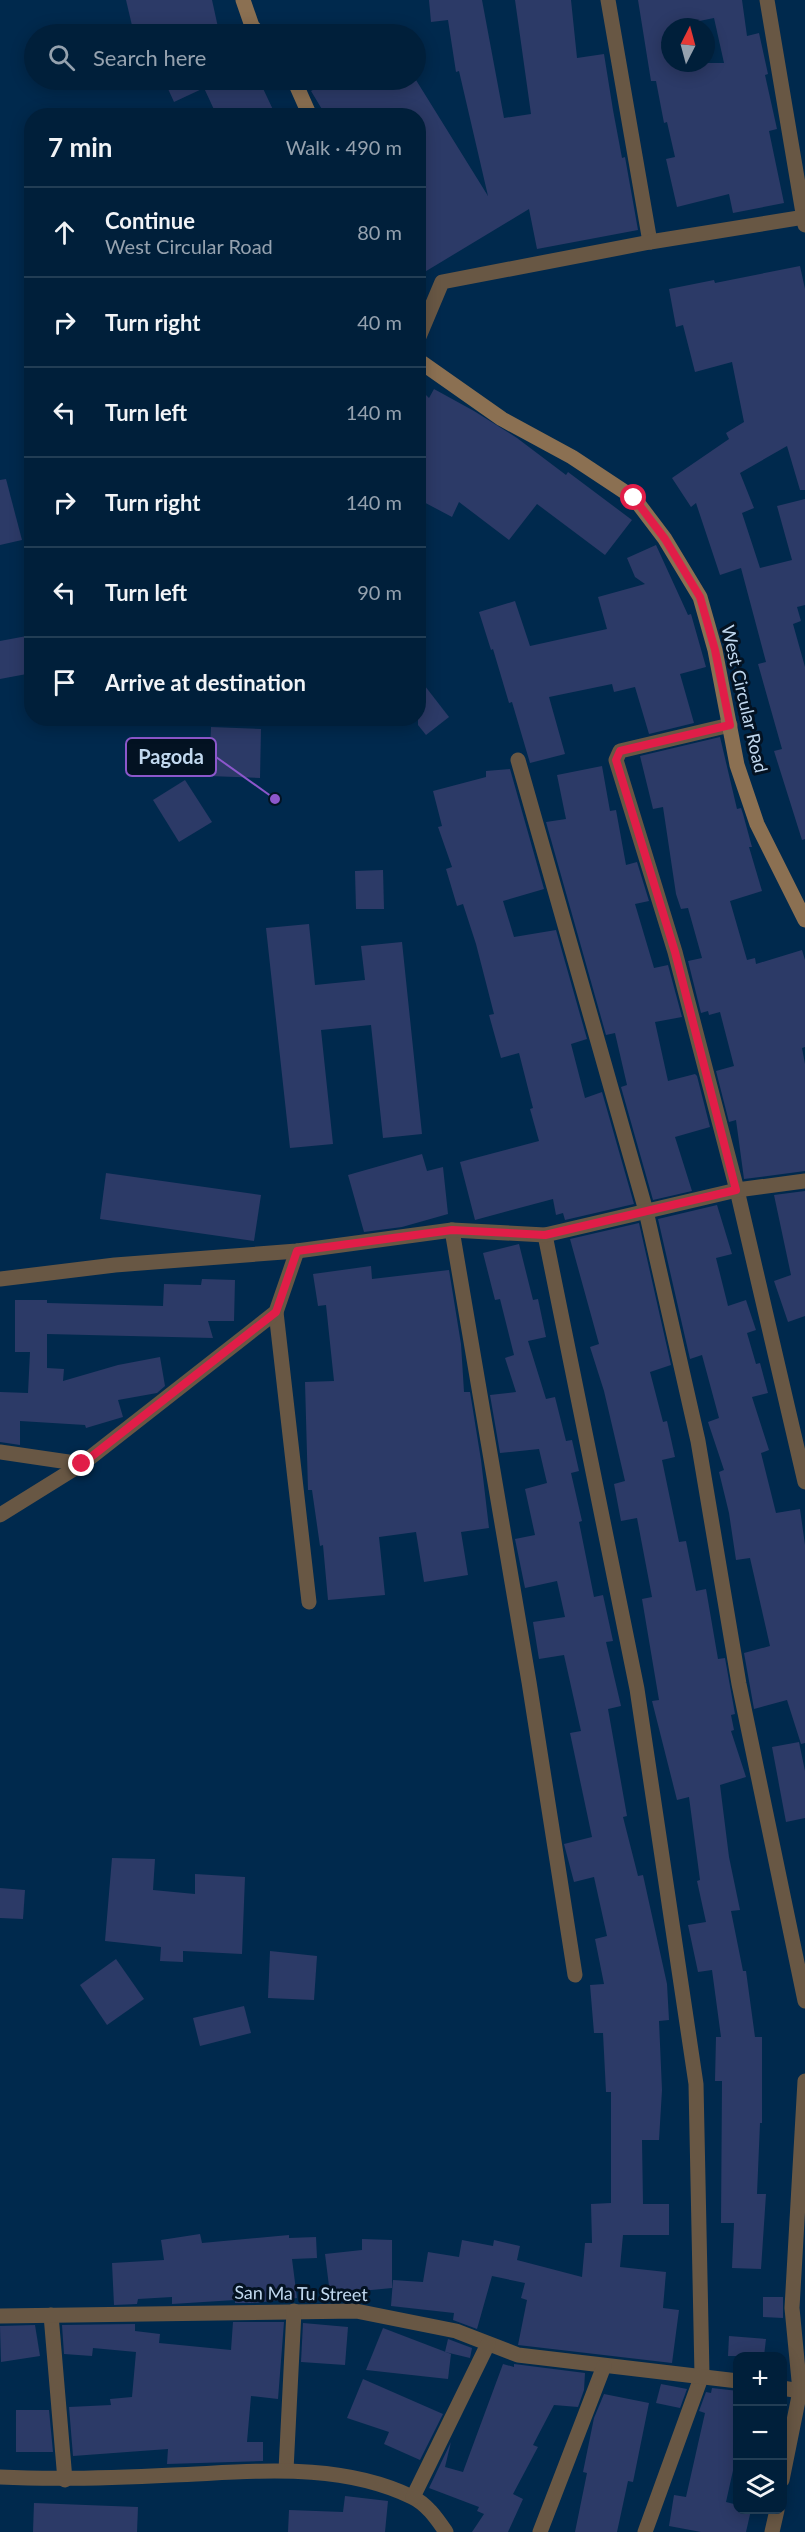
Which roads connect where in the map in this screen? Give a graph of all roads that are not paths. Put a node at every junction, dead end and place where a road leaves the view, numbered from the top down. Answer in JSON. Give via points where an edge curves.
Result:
{"nodes":[{"id":1,"x":243,"y":0,"type":"edge"},
{"id":2,"x":608,"y":0,"type":"edge"},
{"id":3,"x":767,"y":0,"type":"edge"},
{"id":4,"x":251,"y":24,"type":"edge"},
{"id":5,"x":298,"y":90,"type":"edge"},
{"id":6,"x":306,"y":108,"type":"edge"},
{"id":7,"x":804,"y":220,"type":"edge"},
{"id":8,"x":651,"y":242,"type":"junction"},
{"id":9,"x":426,"y":320,"type":"edge"},
{"id":10,"x":426,"y":366,"type":"edge"},
{"id":11,"x":730,"y":725,"type":"junction"},
{"id":12,"x":518,"y":760,"type":"dead end"},
{"id":13,"x":805,"y":920,"type":"edge"},
{"id":14,"x":805,"y":1181,"type":"edge"},
{"id":15,"x":736,"y":1190,"type":"junction"},
{"id":16,"x":646,"y":1211,"type":"junction"},
{"id":17,"x":452,"y":1230,"type":"junction"},
{"id":18,"x":545,"y":1235,"type":"junction"},
{"id":19,"x":297,"y":1251,"type":"junction"},
{"id":20,"x":0,"y":1279,"type":"edge"},
{"id":21,"x":276,"y":1312,"type":"junction"},
{"id":22,"x":0,"y":1452,"type":"edge"},
{"id":23,"x":82,"y":1464,"type":"junction"},
{"id":24,"x":805,"y":1482,"type":"edge"},
{"id":25,"x":0,"y":1515,"type":"edge"},
{"id":26,"x":309,"y":1602,"type":"dead end"},
{"id":27,"x":575,"y":1975,"type":"dead end"},
{"id":28,"x":805,"y":2001,"type":"edge"},
{"id":29,"x":805,"y":2081,"type":"edge"},
{"id":30,"x":294,"y":2312,"type":"junction"},
{"id":31,"x":51,"y":2315,"type":"junction"},
{"id":32,"x":0,"y":2316,"type":"edge"},
{"id":33,"x":488,"y":2344,"type":"junction"},
{"id":34,"x":604,"y":2366,"type":"junction"},
{"id":35,"x":702,"y":2375,"type":"junction"},
{"id":36,"x":733,"y":2380,"type":"edge"},
{"id":37,"x":787,"y":2389,"type":"edge"},
{"id":38,"x":800,"y":2391,"type":"junction"},
{"id":39,"x":787,"y":2460,"type":"edge"},
{"id":40,"x":286,"y":2470,"type":"junction"},
{"id":41,"x":0,"y":2477,"type":"edge"},
{"id":42,"x":65,"y":2480,"type":"junction"},
{"id":43,"x":413,"y":2497,"type":"junction"},
{"id":44,"x":776,"y":2514,"type":"edge"},
{"id":45,"x":446,"y":2532,"type":"edge"},
{"id":46,"x":540,"y":2532,"type":"edge"},
{"id":47,"x":645,"y":2532,"type":"edge"},
{"id":48,"x":772,"y":2532,"type":"edge"}],
"edges":[{"from":1,"to":4,"type":"street"},
{"from":2,"to":8,"type":"street"},
{"from":3,"to":7,"type":"street"},
{"from":5,"to":6,"type":"street"},
{"from":7,"to":8,"type":"street"},
{"from":8,"to":9,"type":"street","via":[[442,282]]},
{"from":10,"to":11,"type":"street","name":"West Circular Road","via":[[502,419],[572,457],[634,498],[665,539],[700,597]]},
{"from":11,"to":13,"type":"street","name":"West Circular Road","via":[[737,765],[757,824]]},
{"from":11,"to":15,"type":"street","via":[[620,751],[616,760],[675,952]]},
{"from":12,"to":16,"type":"street"},
{"from":14,"to":15,"type":"street"},
{"from":15,"to":16,"type":"street"},
{"from":15,"to":24,"type":"street"},
{"from":16,"to":18,"type":"street"},
{"from":16,"to":28,"type":"street","via":[[699,1441],[739,1684]]},
{"from":17,"to":18,"type":"street"},
{"from":17,"to":19,"type":"street"},
{"from":17,"to":27,"type":"street"},
{"from":18,"to":35,"type":"street","via":[[637,1689],[696,2084]]},
{"from":19,"to":20,"type":"street","via":[[115,1265]]},
{"from":19,"to":21,"type":"street"},
{"from":21,"to":23,"type":"street"},
{"from":21,"to":26,"type":"street"},
{"from":22,"to":23,"type":"street"},
{"from":23,"to":25,"type":"street"},
{"from":29,"to":38,"type":"street","via":[[792,2308]]},
{"from":30,"to":31,"type":"street","name":"San Ma Tu Street"},
{"from":30,"to":33,"type":"street","name":"San Ma Tu Street","via":[[356,2311],[456,2331]]},
{"from":30,"to":40,"type":"street"},
{"from":31,"to":32,"type":"street","name":"San Ma Tu Street"},
{"from":31,"to":42,"type":"street"},
{"from":33,"to":34,"type":"street","name":"San Ma Tu Street","via":[[518,2355]]},
{"from":33,"to":43,"type":"street"},
{"from":34,"to":35,"type":"street","name":"San Ma Tu Street"},
{"from":34,"to":46,"type":"street"},
{"from":35,"to":36,"type":"street","name":"San Ma Tu Street"},
{"from":35,"to":47,"type":"street"},
{"from":37,"to":38,"type":"street"},
{"from":38,"to":39,"type":"street"},
{"from":40,"to":42,"type":"street"},
{"from":40,"to":43,"type":"street","via":[[358,2479]]},
{"from":41,"to":42,"type":"street"},
{"from":43,"to":45,"type":"street","via":[[435,2515]]},
{"from":44,"to":48,"type":"street"}]}
